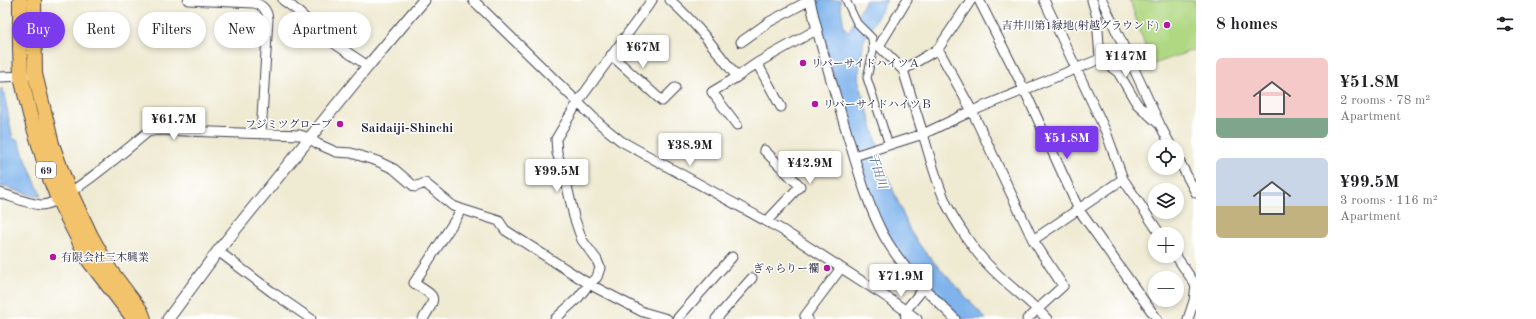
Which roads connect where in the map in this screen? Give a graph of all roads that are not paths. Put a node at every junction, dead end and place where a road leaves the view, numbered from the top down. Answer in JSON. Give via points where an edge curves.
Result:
{"nodes":[{"id":1,"x":20,"y":0,"type":"edge"},
{"id":2,"x":34,"y":0,"type":"edge"},
{"id":3,"x":188,"y":0,"type":"edge"},
{"id":4,"x":283,"y":0,"type":"edge"},
{"id":5,"x":424,"y":0,"type":"edge"},
{"id":6,"x":473,"y":0,"type":"edge"},
{"id":7,"x":652,"y":0,"type":"edge"},
{"id":8,"x":670,"y":0,"type":"edge"},
{"id":9,"x":810,"y":0,"type":"edge"},
{"id":10,"x":846,"y":0,"type":"edge"},
{"id":11,"x":907,"y":0,"type":"edge"},
{"id":12,"x":970,"y":0,"type":"edge"},
{"id":13,"x":979,"y":0,"type":"edge"},
{"id":14,"x":1044,"y":0,"type":"edge"},
{"id":15,"x":1092,"y":0,"type":"edge"},
{"id":16,"x":1102,"y":0,"type":"edge"},
{"id":17,"x":816,"y":30,"type":"junction"},
{"id":18,"x":742,"y":42,"type":"dead end"},
{"id":19,"x":938,"y":48,"type":"junction"},
{"id":20,"x":611,"y":55,"type":"junction"},
{"id":21,"x":1100,"y":59,"type":"junction"},
{"id":22,"x":757,"y":63,"type":"junction"},
{"id":23,"x":368,"y":66,"type":"junction"},
{"id":24,"x":1075,"y":69,"type":"junction"},
{"id":25,"x":903,"y":70,"type":"junction"},
{"id":26,"x":35,"y":74,"type":"junction"},
{"id":27,"x":21,"y":76,"type":"junction"},
{"id":28,"x":0,"y":77,"type":"edge"},
{"id":29,"x":737,"y":77,"type":"junction"},
{"id":30,"x":675,"y":88,"type":"dead end"},
{"id":31,"x":1024,"y":89,"type":"junction"},
{"id":32,"x":578,"y":102,"type":"junction"},
{"id":33,"x":781,"y":107,"type":"dead end"},
{"id":34,"x":972,"y":111,"type":"junction"},
{"id":35,"x":737,"y":125,"type":"dead end"},
{"id":36,"x":1160,"y":125,"type":"junction"},
{"id":37,"x":261,"y":134,"type":"junction"},
{"id":38,"x":922,"y":134,"type":"junction"},
{"id":39,"x":309,"y":138,"type":"junction"},
{"id":40,"x":1167,"y":139,"type":"edge"},
{"id":41,"x":887,"y":145,"type":"junction"},
{"id":42,"x":764,"y":150,"type":"dead end"},
{"id":43,"x":856,"y":156,"type":"junction"},
{"id":44,"x":1184,"y":170,"type":"edge"},
{"id":45,"x":1123,"y":179,"type":"junction"},
{"id":46,"x":0,"y":193,"type":"edge"},
{"id":47,"x":1196,"y":193,"type":"edge"},
{"id":48,"x":64,"y":195,"type":"junction"},
{"id":49,"x":461,"y":209,"type":"junction"},
{"id":50,"x":1078,"y":210,"type":"junction"},
{"id":51,"x":767,"y":221,"type":"junction"},
{"id":52,"x":1155,"y":227,"type":"edge"},
{"id":53,"x":1033,"y":240,"type":"junction"},
{"id":54,"x":218,"y":251,"type":"junction"},
{"id":55,"x":732,"y":257,"type":"dead end"},
{"id":56,"x":1181,"y":263,"type":"edge"},
{"id":57,"x":841,"y":268,"type":"junction"},
{"id":58,"x":752,"y":278,"type":"dead end"},
{"id":59,"x":589,"y":284,"type":"junction"},
{"id":60,"x":1196,"y":284,"type":"edge"},
{"id":61,"x":924,"y":288,"type":"junction"},
{"id":62,"x":1195,"y":302,"type":"edge"},
{"id":63,"x":1037,"y":308,"type":"junction"},
{"id":64,"x":906,"y":315,"type":"edge"},
{"id":65,"x":134,"y":318,"type":"edge"},
{"id":66,"x":168,"y":319,"type":"edge"},
{"id":67,"x":311,"y":319,"type":"edge"},
{"id":68,"x":423,"y":319,"type":"edge"},
{"id":69,"x":555,"y":319,"type":"edge"},
{"id":70,"x":667,"y":319,"type":"edge"},
{"id":71,"x":677,"y":319,"type":"edge"},
{"id":72,"x":716,"y":319,"type":"edge"},
{"id":73,"x":808,"y":319,"type":"edge"},
{"id":74,"x":917,"y":319,"type":"edge"},
{"id":75,"x":954,"y":319,"type":"edge"},
{"id":76,"x":1027,"y":319,"type":"edge"},
{"id":77,"x":1047,"y":319,"type":"edge"},
{"id":78,"x":1157,"y":319,"type":"edge"},
{"id":79,"x":1188,"y":319,"type":"edge"}],
"edges":[{"from":1,"to":27,"type":"main road","number":"69"},
{"from":2,"to":26,"type":"main road","number":"69"},
{"from":3,"to":37,"type":"street","via":[[254,3],[266,10],[268,19]]},
{"from":4,"to":23,"type":"street","via":[[329,40]]},
{"from":5,"to":23,"type":"street"},
{"from":6,"to":32,"type":"street"},
{"from":7,"to":20,"type":"street"},
{"from":8,"to":29,"type":"street","via":[[708,39]]},
{"from":9,"to":17,"type":"street"},
{"from":9,"to":18,"type":"street","via":[[769,22]]},
{"from":10,"to":41,"type":"street","via":[[857,23],[872,38],[873,51],[868,78]]},
{"from":11,"to":25,"type":"street","via":[[879,46]]},
{"from":12,"to":19,"type":"street"},
{"from":13,"to":31,"type":"street"},
{"from":14,"to":24,"type":"street"},
{"from":15,"to":21,"type":"street","via":[[1097,17]]},
{"from":16,"to":36,"type":"street"},
{"from":17,"to":22,"type":"street"},
{"from":17,"to":43,"type":"street"},
{"from":19,"to":25,"type":"street"},
{"from":19,"to":34,"type":"street"},
{"from":20,"to":30,"type":"street","via":[[662,101]]},
{"from":20,"to":32,"type":"street"},
{"from":21,"to":24,"type":"street"},
{"from":21,"to":36,"type":"street","via":[[1118,72],[1137,104]]},
{"from":22,"to":29,"type":"street"},
{"from":22,"to":33,"type":"street"},
{"from":23,"to":39,"type":"street"},
{"from":24,"to":31,"type":"street"},
{"from":24,"to":45,"type":"street","via":[[1106,132]]},
{"from":25,"to":38,"type":"street"},
{"from":26,"to":27,"type":"street"},
{"from":26,"to":48,"type":"main road","number":"69"},
{"from":27,"to":28,"type":"street"},
{"from":27,"to":48,"type":"main road","number":"69","via":[[47,171]]},
{"from":29,"to":35,"type":"street","via":[[712,92]]},
{"from":31,"to":34,"type":"street"},
{"from":31,"to":50,"type":"street"},
{"from":32,"to":51,"type":"street","via":[[621,141]]},
{"from":32,"to":59,"type":"street","via":[[556,139],[557,153],[582,240],[600,268],[597,277]]},
{"from":34,"to":38,"type":"street"},
{"from":34,"to":53,"type":"street"},
{"from":36,"to":40,"type":"street"},
{"from":37,"to":39,"type":"street"},
{"from":37,"to":48,"type":"street","via":[[157,130],[148,132],[90,180]]},
{"from":38,"to":41,"type":"street"},
{"from":38,"to":63,"type":"street","via":[[946,204],[964,232],[981,256],[1005,282]]},
{"from":39,"to":49,"type":"street","via":[[336,152],[351,153],[377,161],[394,169],[415,187],[425,182],[453,206]]},
{"from":39,"to":54,"type":"street"},
{"from":41,"to":43,"type":"street"},
{"from":42,"to":51,"type":"street","via":[[800,186]]},
{"from":43,"to":61,"type":"street","via":[[870,207],[906,269]]},
{"from":44,"to":47,"type":"street"},
{"from":45,"to":50,"type":"street"},
{"from":45,"to":52,"type":"street"},
{"from":46,"to":48,"type":"street","via":[[43,205]]},
{"from":48,"to":65,"type":"main road","number":"69","via":[[89,261]]},
{"from":49,"to":59,"type":"street","via":[[499,221],[505,230]]},
{"from":49,"to":68,"type":"street","via":[[414,283],[433,298],[433,303]]},
{"from":50,"to":53,"type":"street"},
{"from":50,"to":78,"type":"street"},
{"from":51,"to":57,"type":"street"},
{"from":53,"to":63,"type":"street","via":[[1063,286]]},
{"from":54,"to":66,"type":"street"},
{"from":54,"to":67,"type":"street"},
{"from":55,"to":71,"type":"street"},
{"from":56,"to":60,"type":"street"},
{"from":57,"to":64,"type":"street"},
{"from":57,"to":73,"type":"street","via":[[805,316]]},
{"from":58,"to":72,"type":"street"},
{"from":59,"to":69,"type":"street"},
{"from":59,"to":70,"type":"street","via":[[643,312]]},
{"from":60,"to":62,"type":"street"},
{"from":61,"to":64,"type":"street"},
{"from":61,"to":75,"type":"street"},
{"from":62,"to":79,"type":"street"},
{"from":63,"to":76,"type":"street"},
{"from":63,"to":77,"type":"street"},
{"from":64,"to":74,"type":"street"}]}
